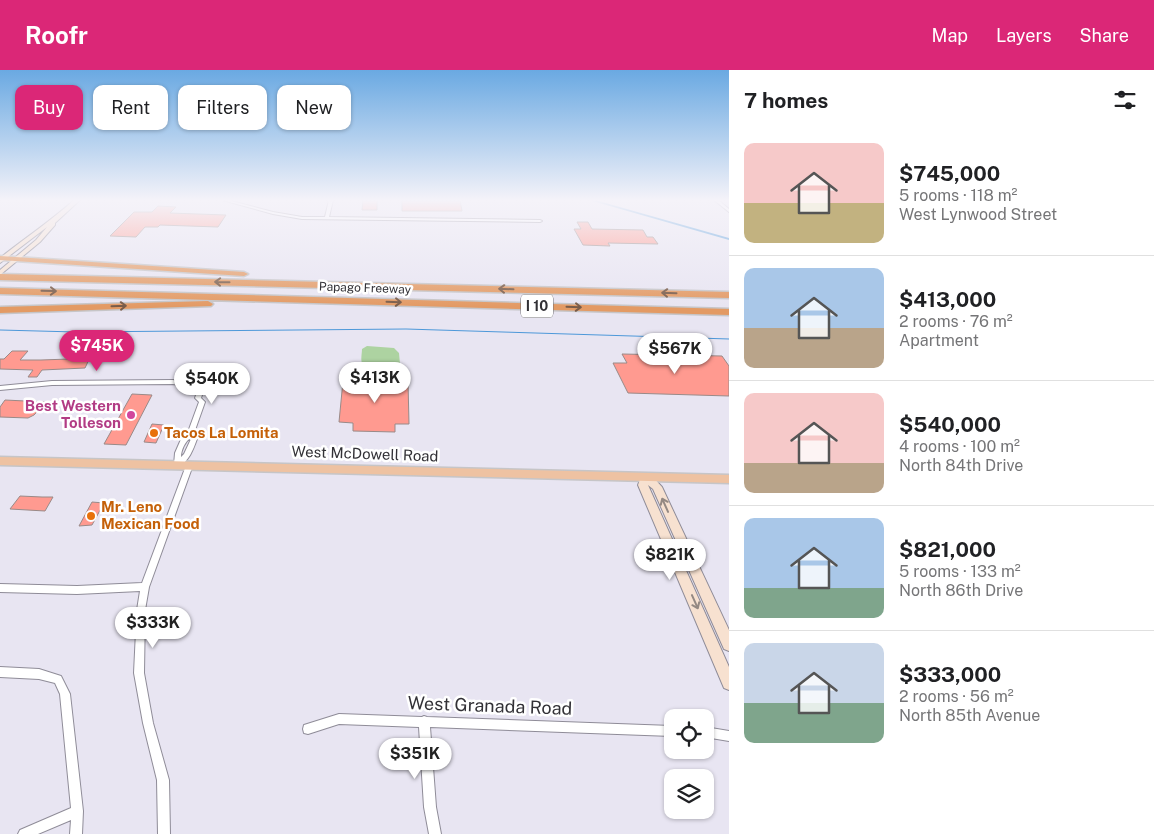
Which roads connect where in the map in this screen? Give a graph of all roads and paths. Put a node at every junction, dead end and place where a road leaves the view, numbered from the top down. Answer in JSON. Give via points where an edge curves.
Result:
{"nodes":[{"id":1,"x":32,"y":236,"type":"edge"},
{"id":2,"x":43,"y":236,"type":"edge"},
{"id":3,"x":17,"y":259,"type":"junction"},
{"id":4,"x":3,"y":261,"type":"edge"},
{"id":5,"x":0,"y":273,"type":"edge"},
{"id":6,"x":0,"y":277,"type":"edge"},
{"id":7,"x":341,"y":285,"type":"junction"},
{"id":8,"x":0,"y":291,"type":"edge"},
{"id":9,"x":729,"y":295,"type":"edge"},
{"id":10,"x":346,"y":300,"type":"junction"},
{"id":11,"x":0,"y":310,"type":"edge"},
{"id":12,"x":729,"y":312,"type":"edge"},
{"id":13,"x":0,"y":388,"type":"edge"},
{"id":14,"x":0,"y":461,"type":"edge"},
{"id":15,"x":184,"y":465,"type":"junction"},
{"id":16,"x":646,"y":477,"type":"junction"},
{"id":17,"x":729,"y":479,"type":"edge"},
{"id":18,"x":0,"y":588,"type":"edge"},
{"id":19,"x":145,"y":588,"type":"junction"},
{"id":20,"x":729,"y":645,"type":"edge"},
{"id":21,"x":0,"y":672,"type":"edge"},
{"id":22,"x":729,"y":683,"type":"edge"},
{"id":23,"x":424,"y":721,"type":"junction"},
{"id":24,"x":308,"y":729,"type":"dead end"},
{"id":25,"x":664,"y":731,"type":"edge"},
{"id":26,"x":714,"y":734,"type":"edge"},
{"id":27,"x":729,"y":736,"type":"edge"},
{"id":28,"x":77,"y":811,"type":"junction"},
{"id":29,"x":24,"y":834,"type":"edge"},
{"id":30,"x":76,"y":834,"type":"edge"},
{"id":31,"x":164,"y":834,"type":"edge"},
{"id":32,"x":435,"y":834,"type":"edge"}],
"edges":[{"from":1,"to":4,"type":"main road"},
{"from":2,"to":3,"type":"main road"},
{"from":3,"to":4,"type":"highway"},
{"from":3,"to":7,"type":"highway","via":[[310,278]]},
{"from":4,"to":5,"type":"main road"},
{"from":7,"to":6,"type":"highway","name":"Papago Freeway","number":"I 10","one_way":true},
{"from":9,"to":7,"type":"highway","name":"Papago Freeway","number":"I 10","one_way":true},
{"from":8,"to":10,"type":"highway","name":"Papago Freeway","number":"I 10","one_way":true},
{"from":11,"to":10,"type":"highway","one_way":true},
{"from":10,"to":12,"type":"highway","name":"Papago Freeway","number":"I 10","one_way":true},
{"from":13,"to":15,"type":"street","via":[[52,383],[154,381],[190,386],[202,402],[191,433],[194,440]]},
{"from":14,"to":15,"type":"main road","name":"West McDowell Road"},
{"from":15,"to":16,"type":"main road","name":"West McDowell Road"},
{"from":15,"to":19,"type":"street"},
{"from":16,"to":17,"type":"main road","name":"West McDowell Road"},
{"from":20,"to":16,"type":"main road","one_way":true,"via":[[658,487]]},
{"from":16,"to":22,"type":"main road","one_way":true,"via":[[643,485]]},
{"from":18,"to":19,"type":"street"},
{"from":19,"to":31,"type":"street","via":[[139,673],[163,780]]},
{"from":21,"to":28,"type":"street","via":[[39,674],[58,679],[65,694]]},
{"from":23,"to":24,"type":"street","name":"West Granada Road","via":[[338,719]]},
{"from":23,"to":25,"type":"street","name":"West Granada Road"},
{"from":23,"to":32,"type":"street"},
{"from":26,"to":27,"type":"street"},
{"from":28,"to":29,"type":"street"},
{"from":28,"to":30,"type":"street"}]}
